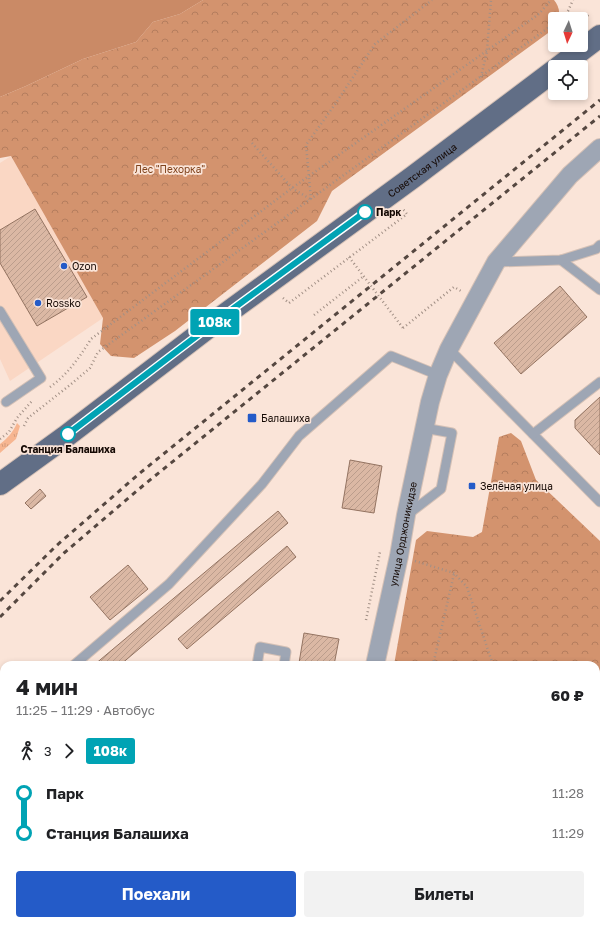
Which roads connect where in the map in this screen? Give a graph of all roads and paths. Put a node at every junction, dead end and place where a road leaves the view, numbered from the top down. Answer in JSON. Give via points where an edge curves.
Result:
{"nodes":[{"id":1,"x":432,"y":0,"type":"edge"},
{"id":2,"x":491,"y":0,"type":"edge"},
{"id":3,"x":551,"y":0,"type":"edge"},
{"id":4,"x":573,"y":0,"type":"edge"},
{"id":5,"x":567,"y":12,"type":"edge"},
{"id":6,"x":548,"y":29,"type":"edge"},
{"id":7,"x":600,"y":36,"type":"edge"},
{"id":8,"x":487,"y":51,"type":"junction"},
{"id":9,"x":568,"y":60,"type":"edge"},
{"id":10,"x":548,"y":75,"type":"edge"},
{"id":11,"x":480,"y":77,"type":"junction"},
{"id":12,"x":252,"y":143,"type":"dead end"},
{"id":13,"x":600,"y":148,"type":"edge"},
{"id":14,"x":309,"y":176,"type":"junction"},
{"id":15,"x":292,"y":188,"type":"junction"},
{"id":16,"x":311,"y":199,"type":"junction"},
{"id":17,"x":402,"y":208,"type":"dead end"},
{"id":18,"x":600,"y":245,"type":"edge"},
{"id":19,"x":349,"y":257,"type":"junction"},
{"id":20,"x":561,"y":260,"type":"junction"},
{"id":21,"x":496,"y":262,"type":"junction"},
{"id":22,"x":364,"y":276,"type":"junction"},
{"id":23,"x":454,"y":287,"type":"dead end"},
{"id":24,"x":600,"y":290,"type":"edge"},
{"id":25,"x":283,"y":298,"type":"dead end"},
{"id":26,"x":0,"y":311,"type":"edge"},
{"id":27,"x":314,"y":315,"type":"dead end"},
{"id":28,"x":449,"y":350,"type":"junction"},
{"id":29,"x":438,"y":375,"type":"junction"},
{"id":30,"x":600,"y":382,"type":"edge"},
{"id":31,"x":45,"y":391,"type":"dead end"},
{"id":32,"x":34,"y":399,"type":"dead end"},
{"id":33,"x":6,"y":402,"type":"dead end"},
{"id":34,"x":24,"y":426,"type":"dead end"},
{"id":35,"x":424,"y":428,"type":"junction"},
{"id":36,"x":533,"y":434,"type":"junction"},
{"id":37,"x":0,"y":439,"type":"edge"},
{"id":38,"x":0,"y":484,"type":"edge"},
{"id":39,"x":600,"y":502,"type":"edge"},
{"id":40,"x":406,"y":515,"type":"junction"},
{"id":41,"x":380,"y":552,"type":"dead end"},
{"id":42,"x":399,"y":556,"type":"junction"},
{"id":43,"x":454,"y":574,"type":"junction"},
{"id":44,"x":364,"y":627,"type":"dead end"},
{"id":45,"x":79,"y":661,"type":"edge"},
{"id":46,"x":258,"y":661,"type":"edge"},
{"id":47,"x":285,"y":661,"type":"edge"},
{"id":48,"x":376,"y":661,"type":"edge"},
{"id":49,"x":434,"y":661,"type":"edge"},
{"id":50,"x":492,"y":661,"type":"edge"}],
"edges":[{"from":1,"to":14,"type":"path","via":[[375,44],[306,145]]},
{"from":2,"to":8,"type":"path"},
{"from":3,"to":8,"type":"path","via":[[539,14]]},
{"from":4,"to":5,"type":"path"},
{"from":6,"to":11,"type":"path"},
{"from":7,"to":9,"type":"main road"},
{"from":8,"to":11,"type":"path"},
{"from":8,"to":14,"type":"path"},
{"from":10,"to":38,"type":"main road","name":"Советская улица"},
{"from":11,"to":16,"type":"path"},
{"from":12,"to":15,"type":"path"},
{"from":13,"to":21,"type":"street","via":[[570,175]]},
{"from":14,"to":15,"type":"path"},
{"from":14,"to":16,"type":"path"},
{"from":15,"to":16,"type":"path"},
{"from":15,"to":31,"type":"path","via":[[91,339],[72,368]]},
{"from":16,"to":34,"type":"path","via":[[98,352],[90,368],[28,418]]},
{"from":17,"to":19,"type":"path","via":[[407,214]]},
{"from":18,"to":20,"type":"lane","via":[[596,249]]},
{"from":19,"to":22,"type":"path","bridge":true},
{"from":19,"to":25,"type":"path","via":[[289,303]]},
{"from":20,"to":21,"type":"lane"},
{"from":20,"to":24,"type":"lane"},
{"from":21,"to":28,"type":"street"},
{"from":22,"to":23,"type":"path","bridge":true,"via":[[403,328]]},
{"from":22,"to":27,"type":"path"},
{"from":26,"to":33,"type":"lane","via":[[41,378]]},
{"from":28,"to":29,"type":"street"},
{"from":28,"to":36,"type":"lane"},
{"from":29,"to":35,"type":"street","name":"улица Орджоникидзе"},
{"from":29,"to":45,"type":"lane","via":[[391,356],[299,436],[262,484],[169,584]]},
{"from":30,"to":36,"type":"lane"},
{"from":32,"to":37,"type":"path","via":[[17,418],[9,432]]},
{"from":35,"to":40,"type":"street","name":"улица Орджоникидзе"},
{"from":35,"to":40,"type":"lane","via":[[452,433],[441,489]]},
{"from":36,"to":39,"type":"lane"},
{"from":40,"to":42,"type":"street","name":"улица Орджоникидзе"},
{"from":41,"to":44,"type":"path"},
{"from":42,"to":43,"type":"path"},
{"from":42,"to":48,"type":"street","name":"улица Орджоникидзе"},
{"from":43,"to":49,"type":"path"},
{"from":43,"to":50,"type":"path","via":[[467,587]]},
{"from":46,"to":47,"type":"lane","via":[[260,647],[286,652]]}]}
